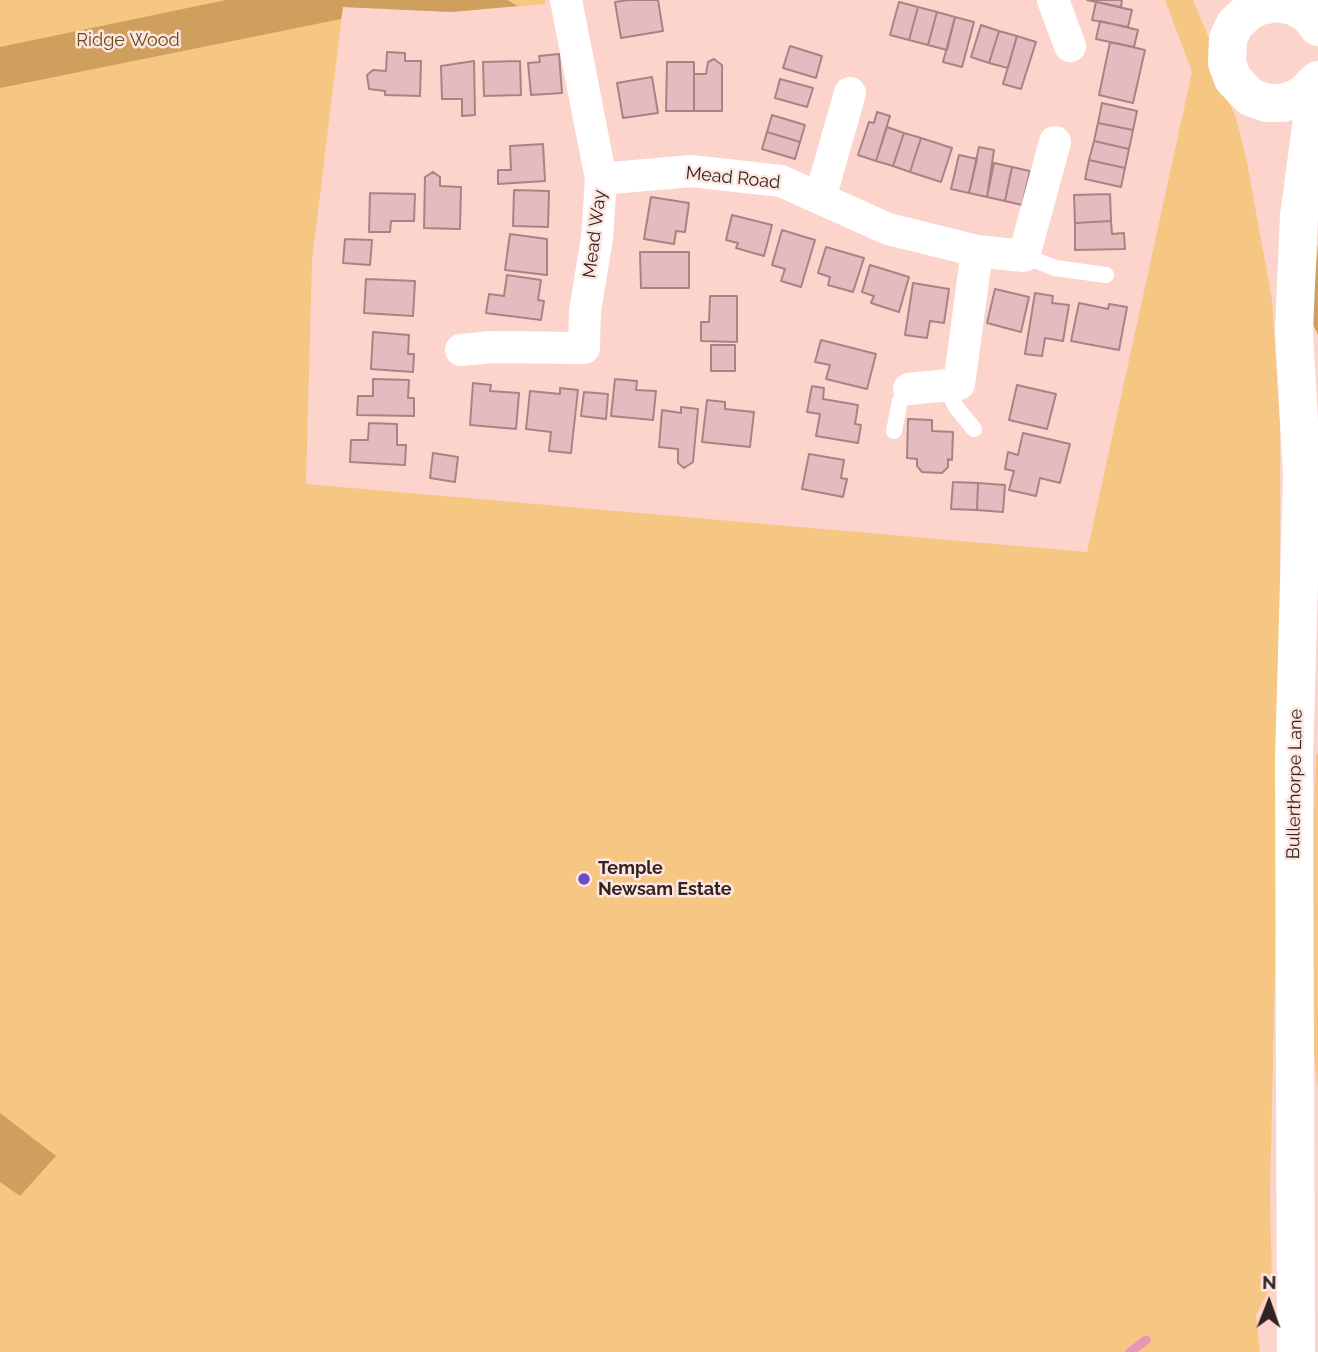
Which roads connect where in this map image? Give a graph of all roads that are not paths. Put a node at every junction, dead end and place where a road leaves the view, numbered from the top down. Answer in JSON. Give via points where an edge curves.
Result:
{"nodes":[{"id":1,"x":566,"y":0,"type":"edge"},
{"id":2,"x":1053,"y":0,"type":"edge"},
{"id":3,"x":1214,"y":0,"type":"edge"},
{"id":4,"x":1257,"y":3,"type":"edge"},
{"id":5,"x":1318,"y":27,"type":"edge"},
{"id":6,"x":1228,"y":39,"type":"junction"},
{"id":7,"x":1070,"y":46,"type":"dead end"},
{"id":8,"x":1317,"y":82,"type":"edge"},
{"id":9,"x":850,"y":93,"type":"dead end"},
{"id":10,"x":1267,"y":103,"type":"junction"},
{"id":11,"x":1055,"y":142,"type":"dead end"},
{"id":12,"x":601,"y":179,"type":"junction"},
{"id":13,"x":820,"y":198,"type":"junction"},
{"id":14,"x":1299,"y":216,"type":"junction"},
{"id":15,"x":977,"y":251,"type":"junction"},
{"id":16,"x":1024,"y":256,"type":"junction"},
{"id":17,"x":1105,"y":275,"type":"dead end"},
{"id":18,"x":461,"y":350,"type":"dead end"},
{"id":19,"x":945,"y":385,"type":"junction"},
{"id":20,"x":909,"y":389,"type":"joint"},
{"id":21,"x":974,"y":429,"type":"dead end"},
{"id":22,"x":894,"y":431,"type":"dead end"},
{"id":23,"x":1296,"y":1352,"type":"edge"}],
"edges":[{"from":1,"to":12,"type":"street","name":"Mead Way"},
{"from":2,"to":7,"type":"street"},
{"from":3,"to":6,"type":"street"},
{"from":4,"to":5,"type":"street","via":[[1293,6]]},
{"from":4,"to":6,"type":"street","via":[[1235,24]]},
{"from":6,"to":10,"type":"street","via":[[1227,63],[1233,79],[1251,97]]},
{"from":8,"to":10,"type":"street","via":[[1300,97]]},
{"from":8,"to":14,"type":"street","name":"Bullerthorpe Lane"},
{"from":9,"to":13,"type":"street"},
{"from":10,"to":14,"type":"street","name":"Bullerthorpe Lane","via":[[1294,156]]},
{"from":11,"to":16,"type":"street"},
{"from":12,"to":13,"type":"street","name":"Mead Road","via":[[691,171],[781,181]]},
{"from":12,"to":18,"type":"street","name":"Mead Way","via":[[584,348]]},
{"from":13,"to":15,"type":"street","name":"Mead Road","via":[[888,229]]},
{"from":14,"to":23,"type":"street","name":"Bullerthorpe Lane","via":[[1294,331],[1302,475],[1294,760]]},
{"from":15,"to":16,"type":"street","name":"Mead Road"},
{"from":15,"to":19,"type":"street","via":[[959,384]]},
{"from":16,"to":17,"type":"lane","via":[[1055,268]]},
{"from":19,"to":20,"type":"street"},
{"from":19,"to":21,"type":"lane"},
{"from":20,"to":22,"type":"lane","via":[[900,401]]}]}
